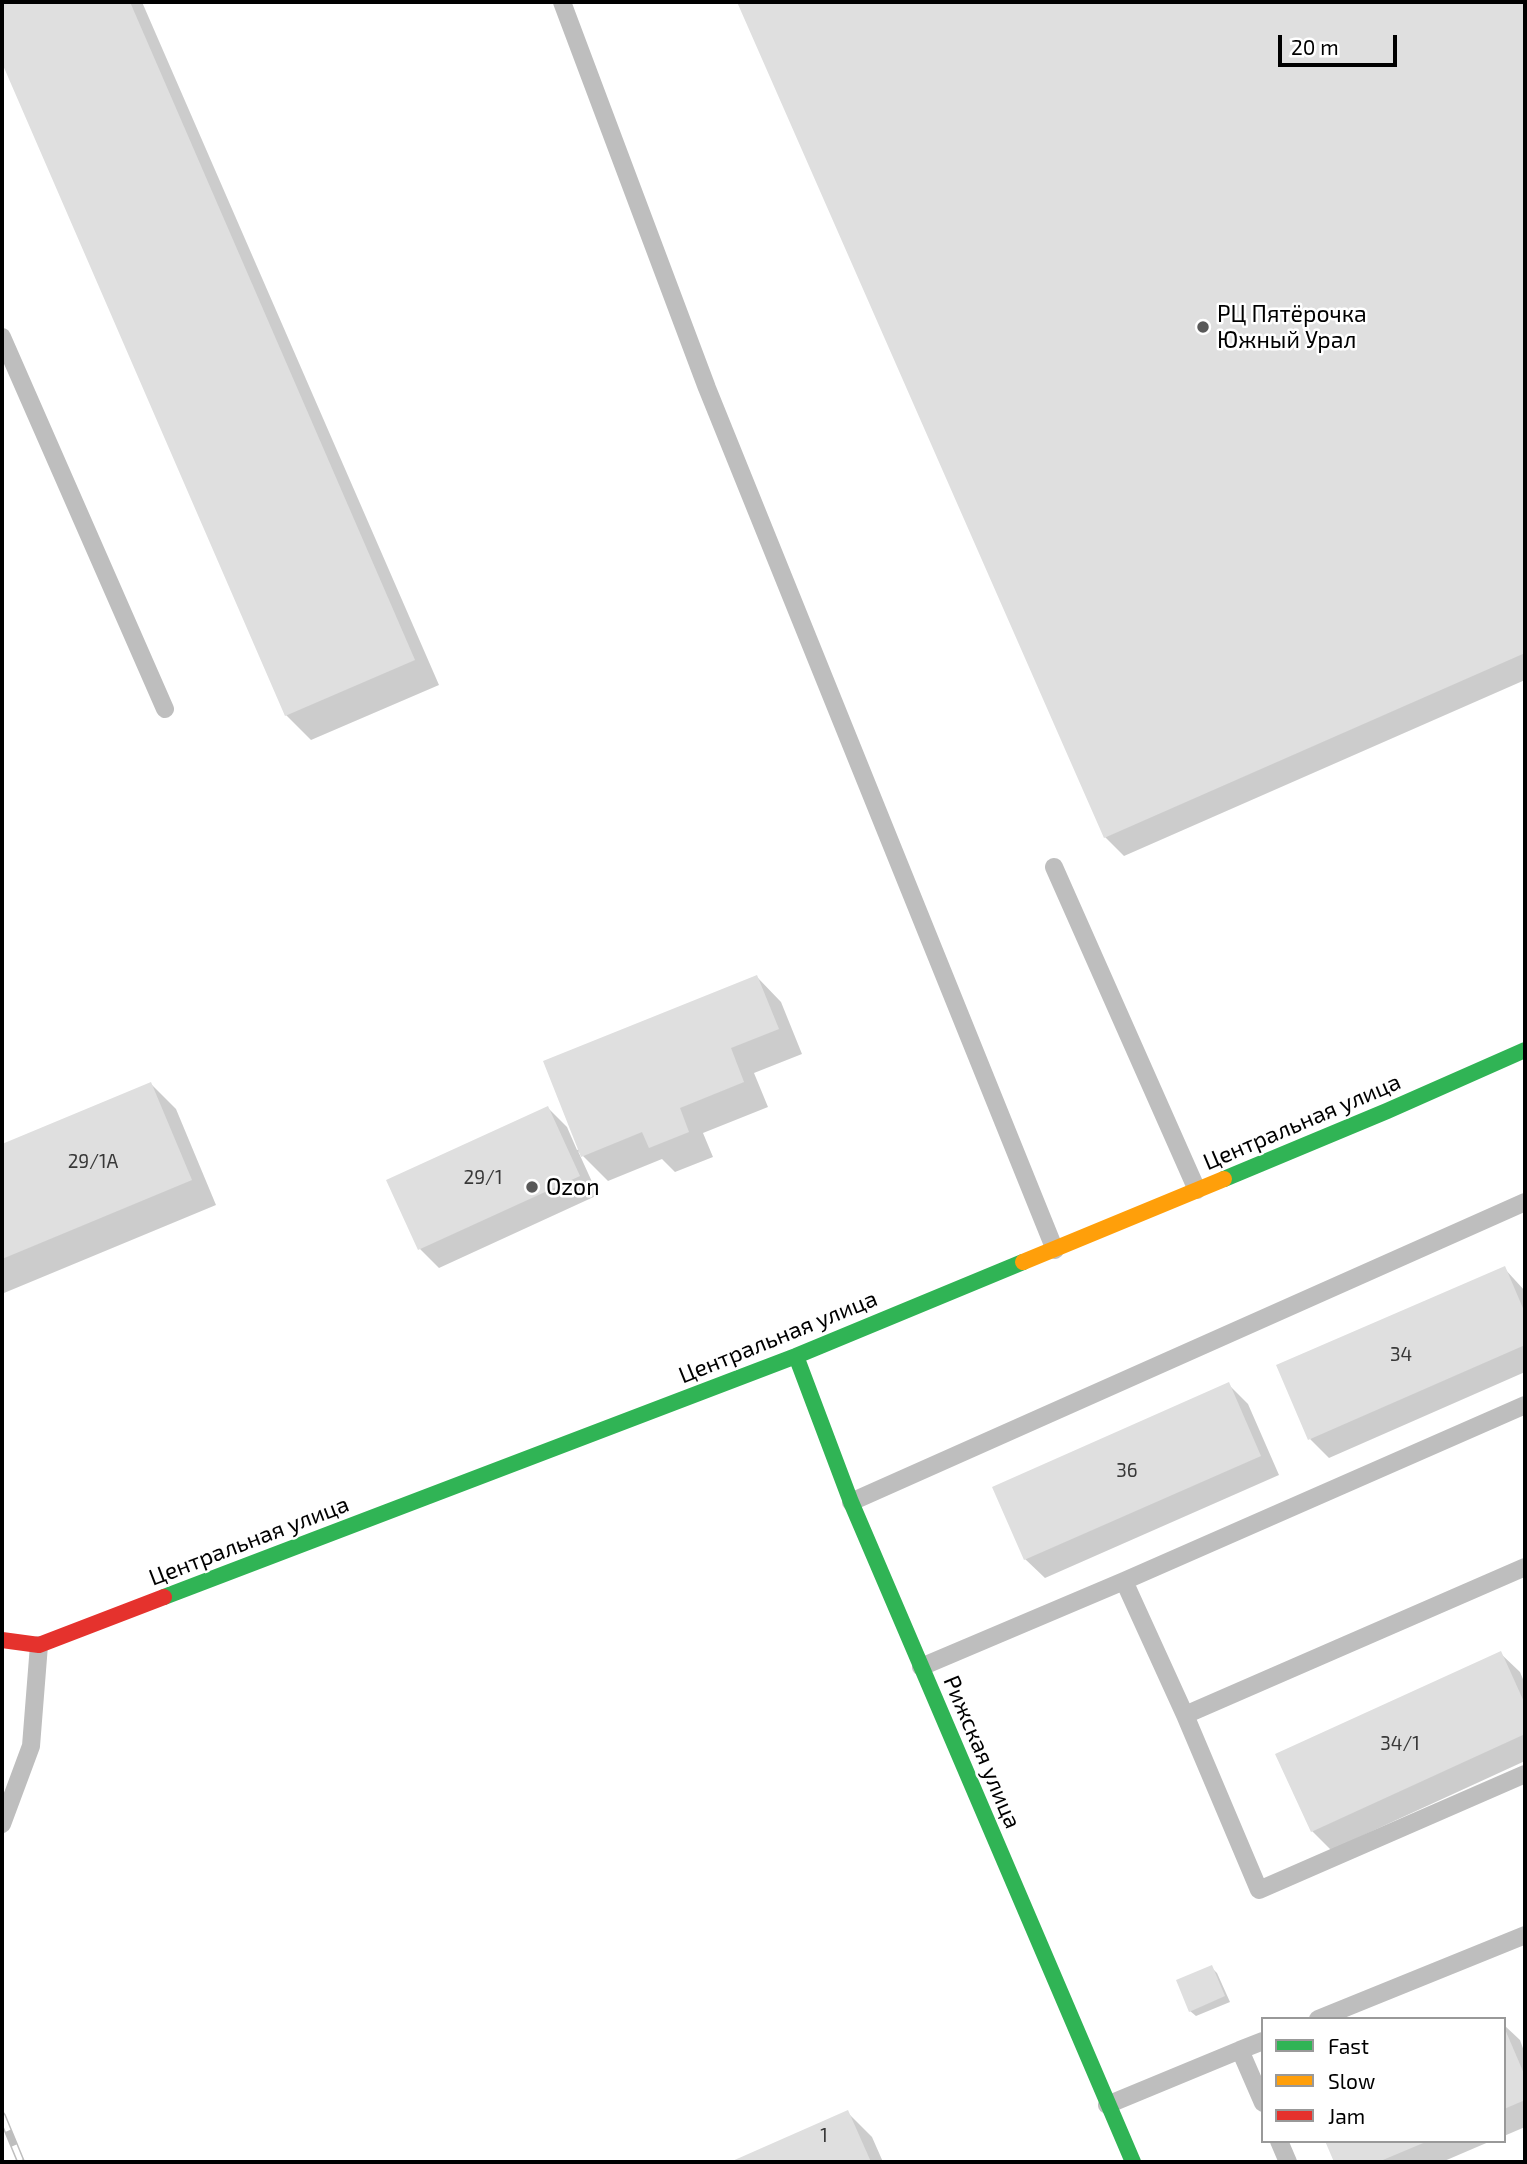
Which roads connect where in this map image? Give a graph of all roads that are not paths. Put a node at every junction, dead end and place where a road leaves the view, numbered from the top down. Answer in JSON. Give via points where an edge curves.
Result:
{"nodes":[{"id":1,"x":562,"y":2,"type":"edge"},
{"id":2,"x":2,"y":337,"type":"edge"},
{"id":3,"x":165,"y":709,"type":"dead end"},
{"id":4,"x":1054,"y":867,"type":"dead end"},
{"id":5,"x":1525,"y":1050,"type":"edge"},
{"id":6,"x":1197,"y":1190,"type":"junction"},
{"id":7,"x":1525,"y":1202,"type":"edge"},
{"id":8,"x":1055,"y":1250,"type":"junction"},
{"id":9,"x":796,"y":1356,"type":"junction"},
{"id":10,"x":1525,"y":1405,"type":"edge"},
{"id":11,"x":851,"y":1502,"type":"junction"},
{"id":12,"x":1525,"y":1567,"type":"edge"},
{"id":13,"x":1124,"y":1581,"type":"junction"},
{"id":14,"x":2,"y":1640,"type":"edge"},
{"id":15,"x":39,"y":1645,"type":"junction"},
{"id":16,"x":921,"y":1667,"type":"junction"},
{"id":17,"x":1185,"y":1715,"type":"junction"},
{"id":18,"x":1525,"y":1774,"type":"edge"},
{"id":19,"x":2,"y":1824,"type":"edge"},
{"id":20,"x":1524,"y":1941,"type":"edge"},
{"id":21,"x":1323,"y":2017,"type":"edge"},
{"id":22,"x":1261,"y":2042,"type":"edge"},
{"id":23,"x":1240,"y":2050,"type":"junction"},
{"id":24,"x":1261,"y":2098,"type":"edge"},
{"id":25,"x":1107,"y":2105,"type":"junction"},
{"id":26,"x":1280,"y":2143,"type":"edge"},
{"id":27,"x":1133,"y":2162,"type":"edge"},
{"id":28,"x":1288,"y":2162,"type":"edge"}],
"edges":[{"from":1,"to":8,"type":"lane","via":[[707,388]]},
{"from":2,"to":3,"type":"lane"},
{"from":4,"to":6,"type":"lane"},
{"from":5,"to":6,"type":"street","name":"Центральная улица"},
{"from":6,"to":8,"type":"street","name":"Центральная улица"},
{"from":7,"to":11,"type":"lane"},
{"from":8,"to":9,"type":"street","name":"Центральная улица"},
{"from":9,"to":11,"type":"street","name":"Рижская улица"},
{"from":9,"to":15,"type":"street","name":"Центральная улица"},
{"from":10,"to":13,"type":"lane"},
{"from":11,"to":16,"type":"street","name":"Рижская улица"},
{"from":12,"to":17,"type":"lane"},
{"from":13,"to":16,"type":"lane"},
{"from":13,"to":17,"type":"lane"},
{"from":14,"to":15,"type":"street"},
{"from":15,"to":19,"type":"lane","via":[[31,1746]]},
{"from":16,"to":25,"type":"street","name":"Рижская улица"},
{"from":17,"to":18,"type":"lane","via":[[1259,1890]]},
{"from":20,"to":21,"type":"lane"},
{"from":22,"to":23,"type":"lane"},
{"from":23,"to":24,"type":"lane"},
{"from":23,"to":25,"type":"lane"},
{"from":25,"to":27,"type":"street","name":"Рижская улица"},
{"from":26,"to":28,"type":"lane"}]}
